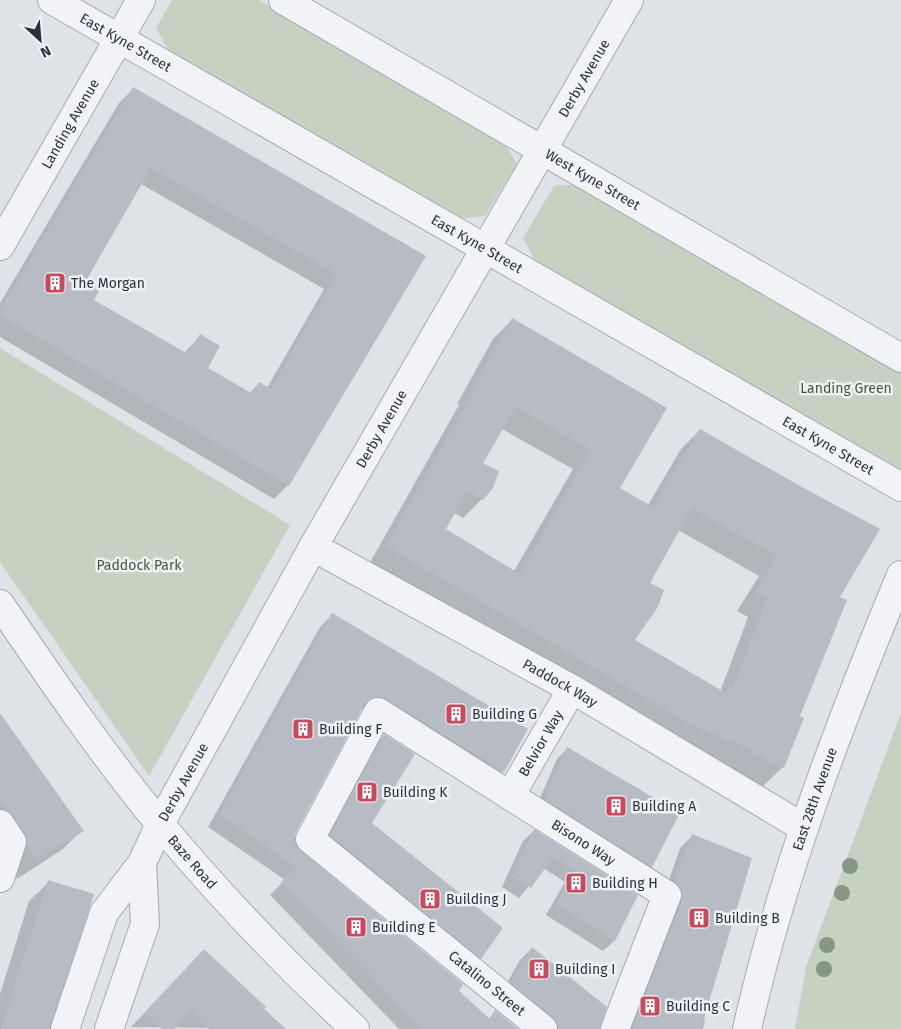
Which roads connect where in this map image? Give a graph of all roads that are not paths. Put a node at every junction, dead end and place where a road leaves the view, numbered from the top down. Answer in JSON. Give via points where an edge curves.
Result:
{"nodes":[{"id":1,"x":52,"y":0,"type":"edge"},
{"id":2,"x":141,"y":0,"type":"edge"},
{"id":3,"x":283,"y":0,"type":"edge"},
{"id":4,"x":629,"y":0,"type":"edge"},
{"id":5,"x":119,"y":38,"type":"junction"},
{"id":6,"x":541,"y":149,"type":"junction"},
{"id":7,"x":0,"y":246,"type":"edge"},
{"id":8,"x":484,"y":248,"type":"junction"},
{"id":9,"x":901,"y":358,"type":"edge"},
{"id":10,"x":901,"y":487,"type":"edge"},
{"id":11,"x":313,"y":547,"type":"junction"},
{"id":12,"x":901,"y":575,"type":"edge"},
{"id":13,"x":0,"y":604,"type":"edge"},
{"id":14,"x":572,"y":689,"type":"junction"},
{"id":15,"x":378,"y":712,"type":"joint"},
{"id":16,"x":510,"y":796,"type":"junction"},
{"id":17,"x":0,"y":824,"type":"edge"},
{"id":18,"x":160,"y":824,"type":"junction"},
{"id":19,"x":804,"y":828,"type":"junction"},
{"id":20,"x":142,"y":863,"type":"junction"},
{"id":21,"x":0,"y":878,"type":"edge"},
{"id":22,"x":65,"y":1029,"type":"edge"},
{"id":23,"x":110,"y":1029,"type":"edge"},
{"id":24,"x":355,"y":1029,"type":"edge"},
{"id":25,"x":543,"y":1029,"type":"edge"},
{"id":26,"x":615,"y":1029,"type":"edge"},
{"id":27,"x":747,"y":1029,"type":"edge"}],
"edges":[{"from":1,"to":5,"type":"street","name":"East Kyne Street"},
{"from":2,"to":5,"type":"street","name":"Landing Avenue"},
{"from":3,"to":6,"type":"street","name":"West Kyne Street"},
{"from":4,"to":6,"type":"street","name":"Derby Avenue"},
{"from":5,"to":7,"type":"street","name":"Landing Avenue"},
{"from":5,"to":8,"type":"street","name":"East Kyne Street"},
{"from":6,"to":8,"type":"street","name":"Derby Avenue"},
{"from":6,"to":9,"type":"street","name":"West Kyne Street"},
{"from":8,"to":10,"type":"street","name":"East Kyne Street"},
{"from":8,"to":11,"type":"street","name":"Derby Avenue"},
{"from":11,"to":14,"type":"street","name":"Paddock Way"},
{"from":11,"to":18,"type":"street","name":"Derby Avenue"},
{"from":12,"to":19,"type":"street","name":"East 28th Avenue"},
{"from":13,"to":18,"type":"street","name":"Baze Road","via":[[108,757]]},
{"from":14,"to":16,"type":"street","name":"Belvior Way"},
{"from":14,"to":19,"type":"street","name":"Paddock Way"},
{"from":15,"to":16,"type":"street","name":"Bisono Way"},
{"from":15,"to":25,"type":"street","name":"Catalino Street","via":[[310,839]]},
{"from":16,"to":26,"type":"street","name":"Bisono Way","via":[[667,894]]},
{"from":17,"to":21,"type":"street","via":[[12,842]]},
{"from":18,"to":20,"type":"street","name":"Derby Avenue"},
{"from":18,"to":24,"type":"street","name":"Baze Road","via":[[283,959]]},
{"from":19,"to":27,"type":"street","name":"East 28th Avenue","via":[[764,958]]},
{"from":20,"to":22,"type":"street","name":"Derby Avenue","via":[[104,913]]},
{"from":20,"to":23,"type":"street","name":"Derby Avenue","via":[[145,924]]}]}
